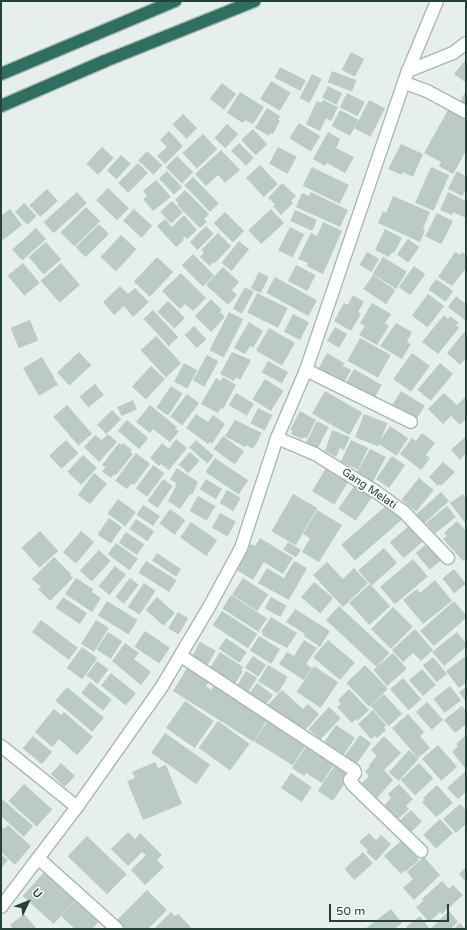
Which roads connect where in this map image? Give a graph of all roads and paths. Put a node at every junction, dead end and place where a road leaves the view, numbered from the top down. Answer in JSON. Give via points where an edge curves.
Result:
{"nodes":[{"id":1,"x":175,"y":1,"type":"edge"},
{"id":2,"x":254,"y":1,"type":"edge"},
{"id":3,"x":437,"y":1,"type":"edge"},
{"id":4,"x":466,"y":43,"type":"edge"},
{"id":5,"x":1,"y":74,"type":"edge"},
{"id":6,"x":406,"y":77,"type":"junction"},
{"id":7,"x":1,"y":106,"type":"edge"},
{"id":8,"x":466,"y":112,"type":"edge"},
{"id":9,"x":306,"y":370,"type":"junction"},
{"id":10,"x":411,"y":422,"type":"dead end"},
{"id":11,"x":277,"y":438,"type":"junction"},
{"id":12,"x":448,"y":558,"type":"dead end"},
{"id":13,"x":181,"y":656,"type":"junction"},
{"id":14,"x":1,"y":746,"type":"edge"},
{"id":15,"x":77,"y":807,"type":"junction"},
{"id":16,"x":421,"y":851,"type":"dead end"},
{"id":17,"x":38,"y":858,"type":"junction"},
{"id":18,"x":1,"y":907,"type":"edge"},
{"id":19,"x":116,"y":929,"type":"edge"}],
"edges":[{"from":1,"to":5,"type":"highway"},
{"from":2,"to":7,"type":"highway","via":[[105,60]]},
{"from":3,"to":6,"type":"street"},
{"from":4,"to":6,"type":"street","via":[[453,53]]},
{"from":6,"to":8,"type":"street"},
{"from":6,"to":9,"type":"street"},
{"from":9,"to":10,"type":"street"},
{"from":9,"to":11,"type":"street"},
{"from":11,"to":12,"type":"street","name":"Gang Melati","via":[[315,454],[375,491],[403,511]]},
{"from":11,"to":13,"type":"street","via":[[241,548]]},
{"from":13,"to":15,"type":"street"},
{"from":13,"to":16,"type":"street","via":[[354,770],[355,773],[350,780],[353,785]]},
{"from":14,"to":15,"type":"street"},
{"from":15,"to":17,"type":"street"},
{"from":17,"to":18,"type":"street"},
{"from":17,"to":19,"type":"street"}]}
